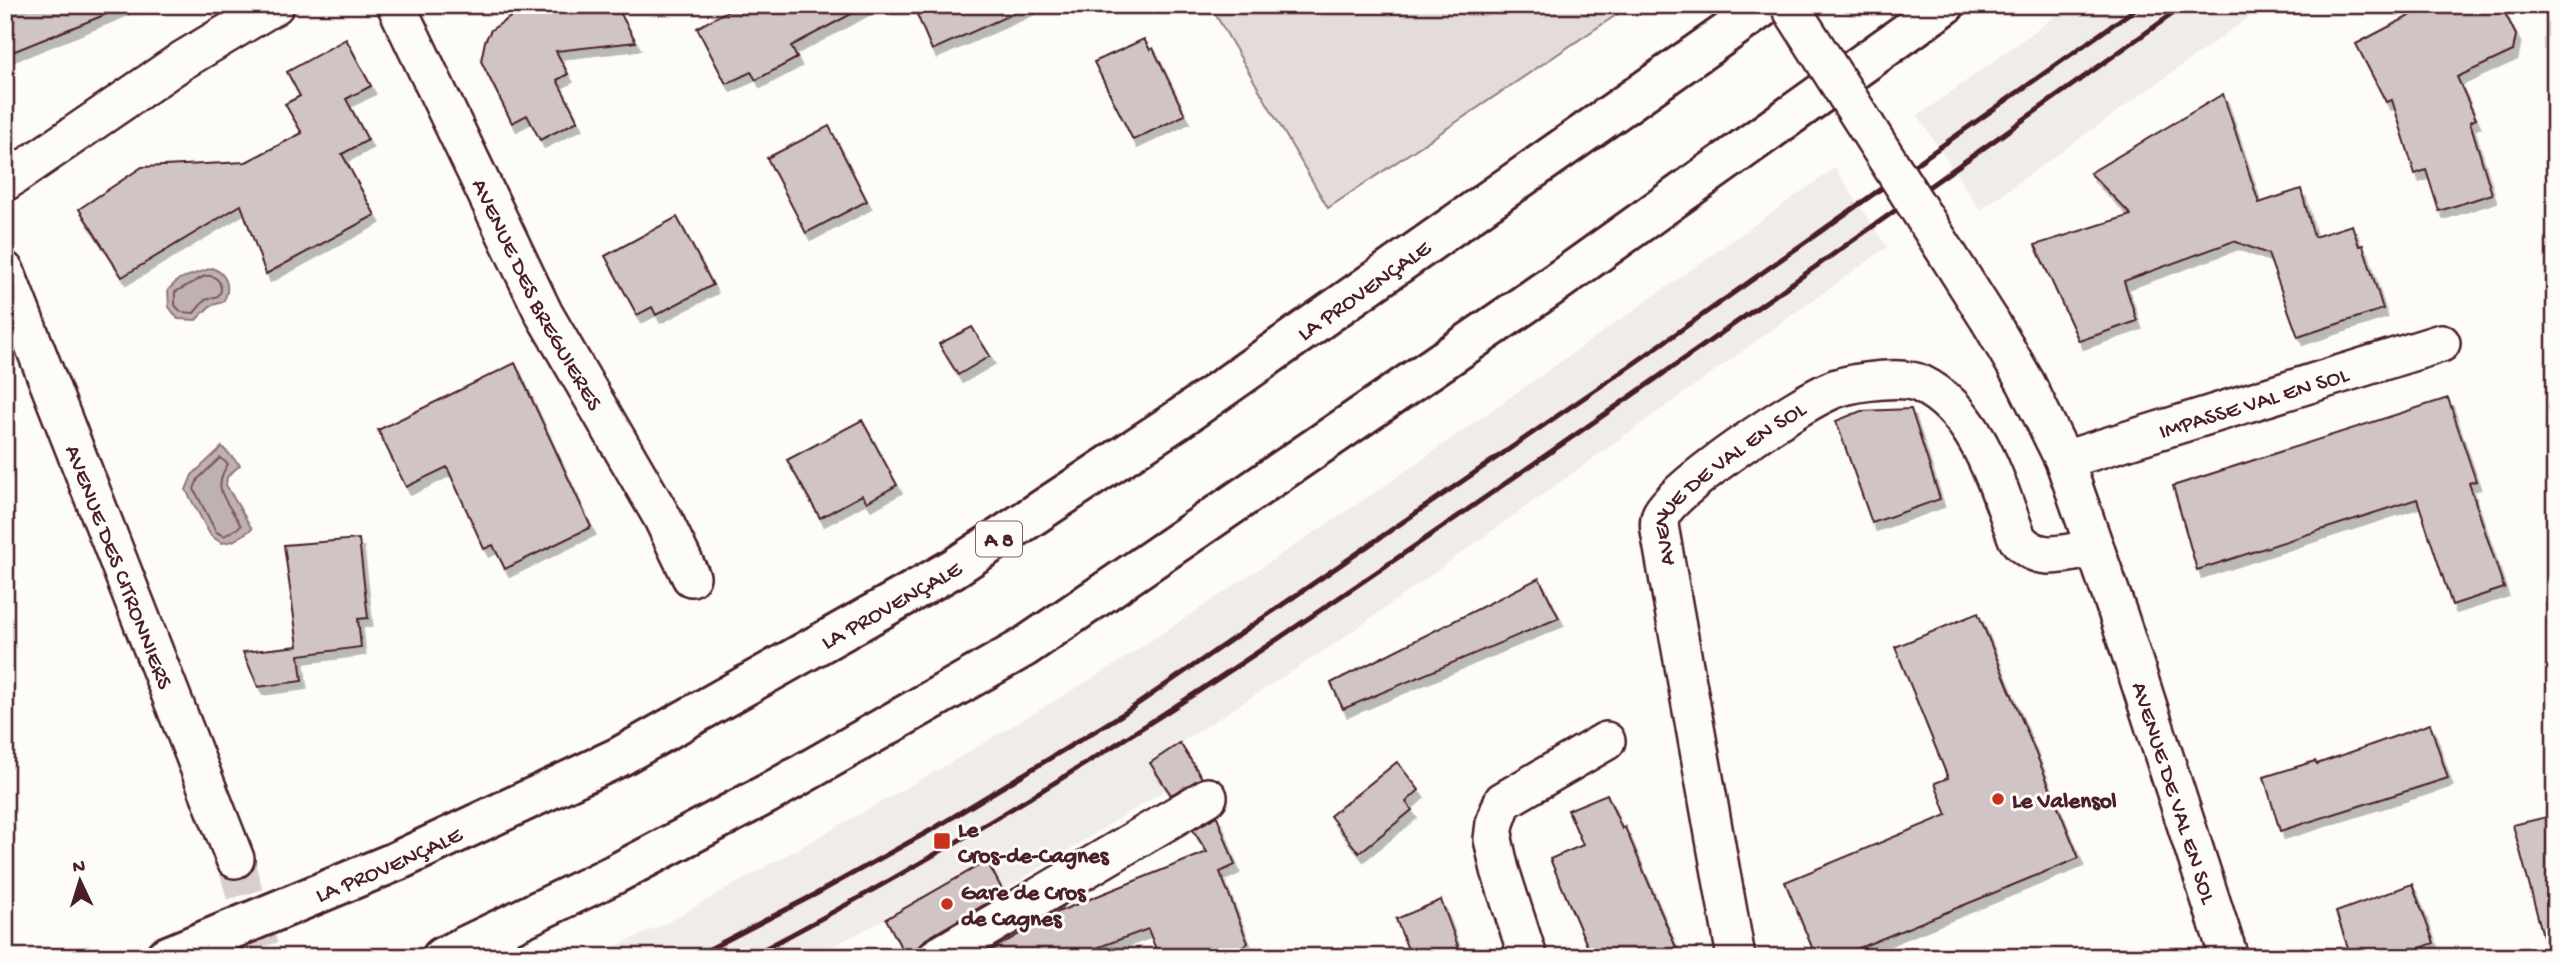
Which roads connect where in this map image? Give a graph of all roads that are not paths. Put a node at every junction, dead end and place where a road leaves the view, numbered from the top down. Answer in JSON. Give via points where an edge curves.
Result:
{"nodes":[{"id":1,"x":275,"y":5,"type":"edge"},
{"id":2,"x":396,"y":5,"type":"edge"},
{"id":3,"x":1766,"y":5,"type":"edge"},
{"id":4,"x":1789,"y":5,"type":"edge"},
{"id":5,"x":1945,"y":5,"type":"edge"},
{"id":6,"x":5,"y":182,"type":"edge"},
{"id":7,"x":5,"y":271,"type":"edge"},
{"id":8,"x":2441,"y":343,"type":"dead end"},
{"id":9,"x":2064,"y":460,"type":"junction"},
{"id":10,"x":2095,"y":548,"type":"junction"},
{"id":11,"x":691,"y":578,"type":"dead end"},
{"id":12,"x":1606,"y":741,"type":"dead end"},
{"id":13,"x":1208,"y":797,"type":"dead end"},
{"id":14,"x":235,"y":859,"type":"tunnel mouth"},
{"id":15,"x":165,"y":957,"type":"edge"},
{"id":16,"x":442,"y":957,"type":"edge"},
{"id":17,"x":937,"y":957,"type":"edge"},
{"id":18,"x":1528,"y":957,"type":"edge"},
{"id":19,"x":1736,"y":957,"type":"edge"},
{"id":20,"x":2229,"y":957,"type":"edge"}],
"edges":[{"from":1,"to":6,"type":"street","via":[[183,60]]},
{"from":2,"to":11,"type":"street","name":"AVENUE DES BREGUIERES","via":[[544,314],[662,517]]},
{"from":3,"to":15,"type":"highway","name":"LA PROVENÇALE","number":"A 8","via":[[1177,421],[954,568],[619,757],[397,861]]},
{"from":4,"to":9,"type":"street","name":"AVENUE DE VAL EN SOL","bridge":true,"via":[[1990,321]]},
{"from":5,"to":16,"type":"highway","via":[[1516,310],[1023,648],[767,794]]},
{"from":7,"to":14,"type":"street","name":"AVENUE DES CITRONNIERS"},
{"from":8,"to":9,"type":"street","name":"IMPASSE VAL EN SOL"},
{"from":9,"to":10,"type":"street","name":"AVENUE DE VAL EN SOL"},
{"from":10,"to":19,"type":"street","name":"AVENUE DE VAL EN SOL","via":[[2048,556],[2025,548],[1975,435],[1952,404],[1918,382],[1858,383],[1836,388],[1791,410],[1667,506],[1659,517],[1660,531]]},
{"from":10,"to":20,"type":"street","name":"AVENUE DE VAL EN SOL"},
{"from":12,"to":18,"type":"street","via":[[1503,801],[1495,823],[1493,839],[1500,870]]},
{"from":13,"to":17,"type":"street"}]}
